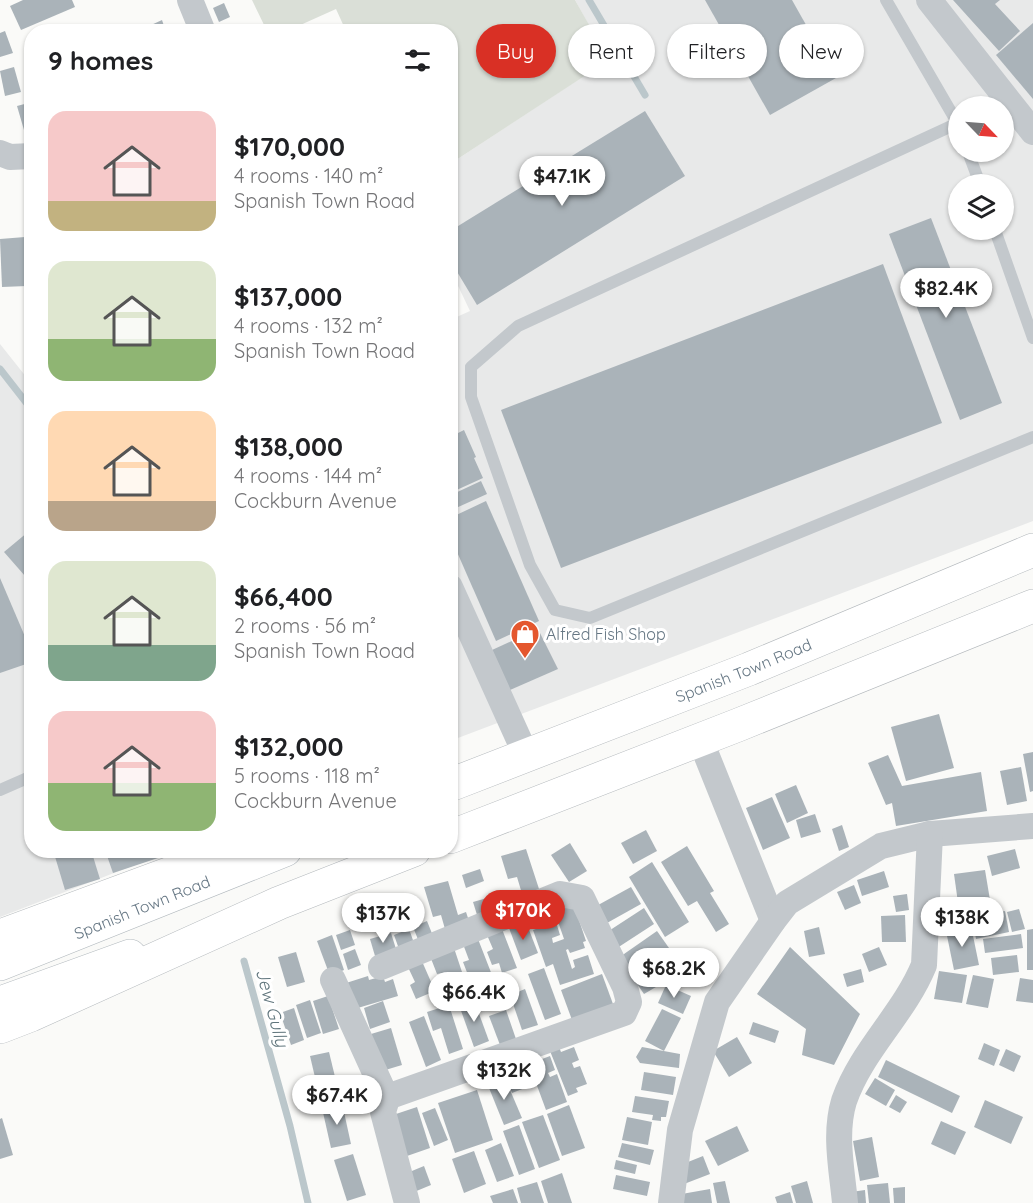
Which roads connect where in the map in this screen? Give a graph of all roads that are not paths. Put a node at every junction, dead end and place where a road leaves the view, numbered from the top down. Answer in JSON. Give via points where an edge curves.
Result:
{"nodes":[{"id":1,"x":190,"y":0,"type":"edge"},
{"id":2,"x":886,"y":0,"type":"edge"},
{"id":3,"x":929,"y":0,"type":"edge"},
{"id":4,"x":200,"y":24,"type":"edge"},
{"id":5,"x":991,"y":96,"type":"edge"},
{"id":6,"x":948,"y":106,"type":"edge"},
{"id":7,"x":1014,"y":117,"type":"edge"},
{"id":8,"x":948,"y":128,"type":"edge"},
{"id":9,"x":1033,"y":132,"type":"edge"},
{"id":10,"x":0,"y":153,"type":"edge"},
{"id":11,"x":24,"y":156,"type":"edge"},
{"id":12,"x":999,"y":240,"type":"edge"},
{"id":13,"x":1033,"y":338,"type":"edge"},
{"id":14,"x":1033,"y":437,"type":"edge"},
{"id":15,"x":1033,"y":550,"type":"edge"},
{"id":16,"x":458,"y":605,"type":"edge"},
{"id":17,"x":1033,"y":606,"type":"edge"},
{"id":18,"x":700,"y":739,"type":"junction"},
{"id":19,"x":526,"y":754,"type":"junction"},
{"id":20,"x":24,"y":780,"type":"edge"},
{"id":21,"x":458,"y":782,"type":"edge"},
{"id":22,"x":0,"y":790,"type":"edge"},
{"id":23,"x":1033,"y":826,"type":"edge"},
{"id":24,"x":458,"y":834,"type":"edge"},
{"id":25,"x":930,"y":834,"type":"junction"},
{"id":26,"x":214,"y":858,"type":"edge"},
{"id":27,"x":265,"y":858,"type":"edge"},
{"id":28,"x":394,"y":858,"type":"edge"},
{"id":29,"x":279,"y":903,"type":"junction"},
{"id":30,"x":773,"y":921,"type":"junction"},
{"id":31,"x":0,"y":936,"type":"edge"},
{"id":32,"x":0,"y":964,"type":"edge"},
{"id":33,"x":381,"y":967,"type":"dead end"},
{"id":34,"x":333,"y":980,"type":"dead end"},
{"id":35,"x":0,"y":1003,"type":"edge"},
{"id":36,"x":0,"y":1027,"type":"edge"},
{"id":37,"x":387,"y":1099,"type":"junction"},
{"id":38,"x":407,"y":1203,"type":"edge"},
{"id":39,"x":671,"y":1203,"type":"edge"},
{"id":40,"x":845,"y":1203,"type":"edge"}],
"edges":[{"from":1,"to":4,"type":"street"},
{"from":2,"to":6,"type":"lane"},
{"from":3,"to":5,"type":"street"},
{"from":7,"to":9,"type":"street"},
{"from":8,"to":14,"type":"lane","via":[[518,326],[471,367],[471,397],[530,565],[555,610],[590,618]]},
{"from":10,"to":11,"type":"street"},
{"from":12,"to":13,"type":"lane"},
{"from":15,"to":19,"type":"main road","name":"Spanish Town Road","via":[[749,669]]},
{"from":16,"to":19,"type":"street"},
{"from":17,"to":18,"type":"main road"},
{"from":18,"to":24,"type":"main road"},
{"from":18,"to":30,"type":"street"},
{"from":19,"to":21,"type":"main road","name":"Spanish Town Road"},
{"from":20,"to":22,"type":"lane"},
{"from":23,"to":25,"type":"street"},
{"from":25,"to":30,"type":"street","via":[[880,846],[787,903]]},
{"from":25,"to":40,"type":"street","via":[[924,965],[916,984],[858,1070],[844,1102],[839,1136]]},
{"from":26,"to":31,"type":"main road","name":"Spanish Town Road"},
{"from":27,"to":32,"type":"main road","name":"Spanish Town Road"},
{"from":28,"to":29,"type":"main road"},
{"from":29,"to":35,"type":"main road"},
{"from":29,"to":36,"type":"main road"},
{"from":30,"to":39,"type":"street","via":[[717,1002],[680,1130]]},
{"from":33,"to":37,"type":"street","via":[[560,894],[571,895],[582,898],[630,1002],[624,1013]]},
{"from":34,"to":37,"type":"street"},
{"from":37,"to":38,"type":"street","via":[[383,1112]]}]}
